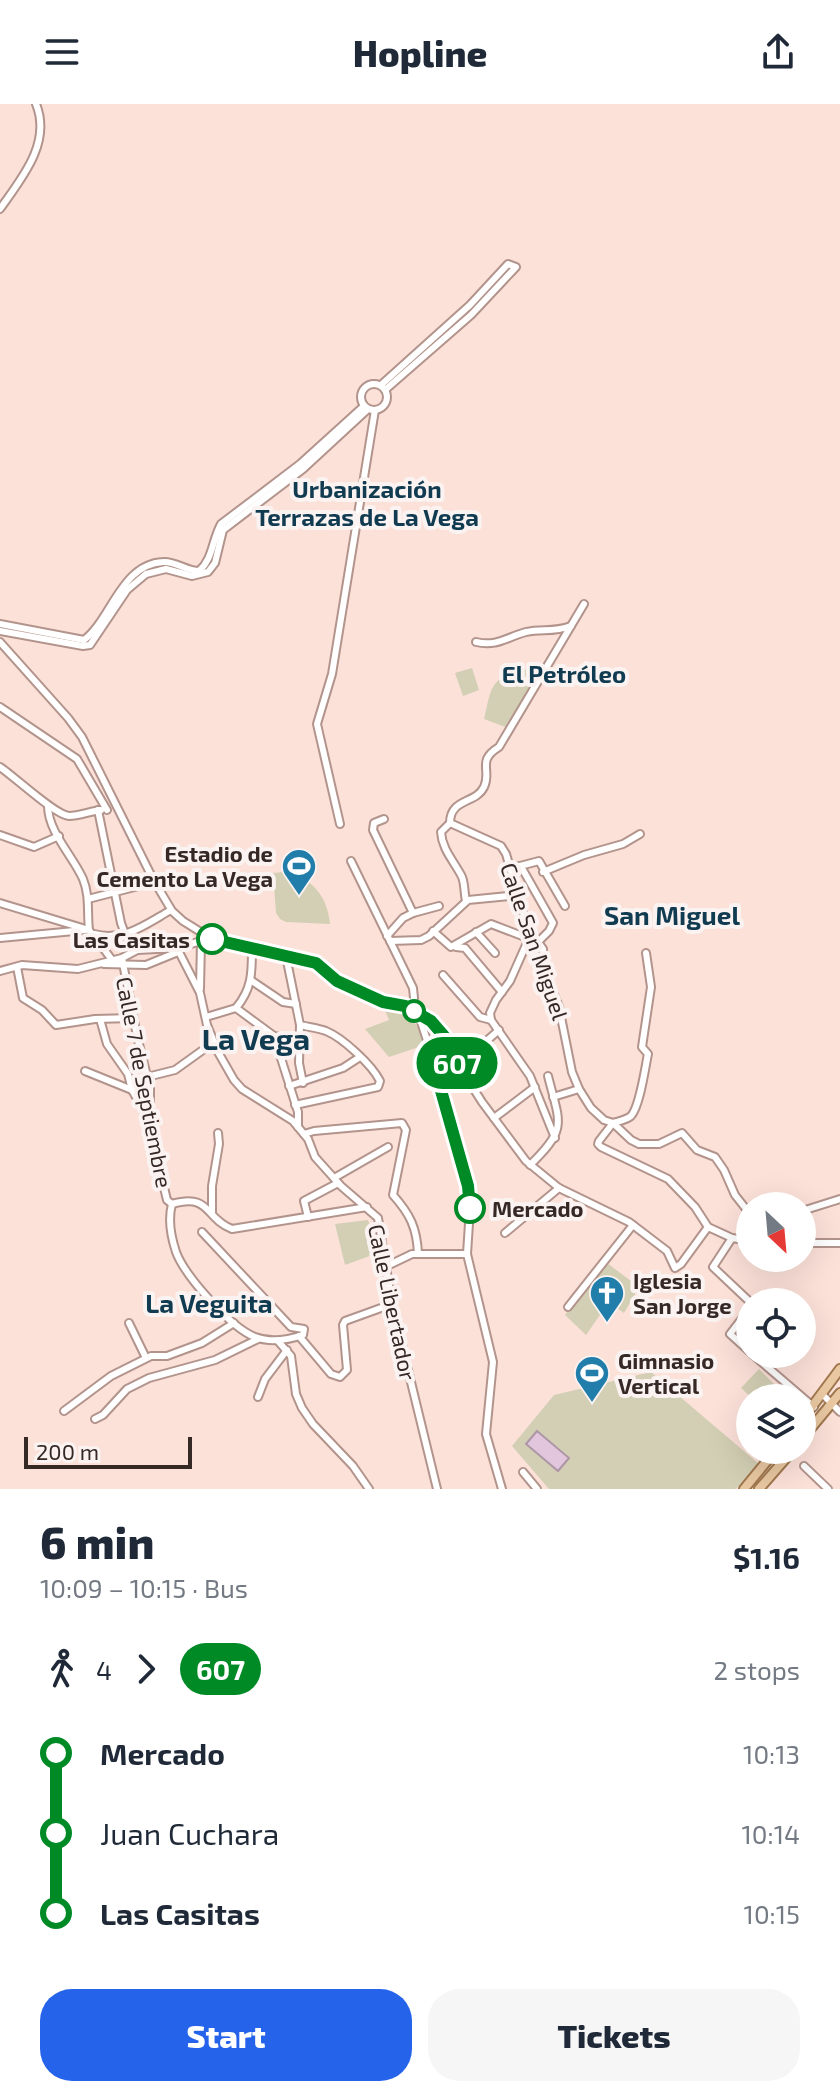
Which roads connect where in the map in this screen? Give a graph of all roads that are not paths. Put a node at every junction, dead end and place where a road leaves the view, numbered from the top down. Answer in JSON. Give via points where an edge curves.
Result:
{"nodes":[{"id":1,"x":36,"y":104,"type":"edge"},
{"id":2,"x":0,"y":209,"type":"edge"},
{"id":3,"x":512,"y":266,"type":"dead end"},
{"id":4,"x":383,"y":388,"type":"junction"},
{"id":5,"x":369,"y":408,"type":"junction"},
{"id":6,"x":584,"y":604,"type":"dead end"},
{"id":7,"x":0,"y":624,"type":"edge"},
{"id":8,"x":571,"y":626,"type":"junction"},
{"id":9,"x":0,"y":631,"type":"edge"},
{"id":10,"x":0,"y":642,"type":"edge"},
{"id":11,"x":476,"y":642,"type":"dead end"},
{"id":12,"x":0,"y":707,"type":"edge"},
{"id":13,"x":0,"y":767,"type":"edge"},
{"id":14,"x":48,"y":806,"type":"junction"},
{"id":15,"x":98,"y":810,"type":"junction"},
{"id":16,"x":107,"y":810,"type":"junction"},
{"id":17,"x":117,"y":810,"type":"junction"},
{"id":18,"x":384,"y":819,"type":"dead end"},
{"id":19,"x":450,"y":823,"type":"junction"},
{"id":20,"x":340,"y":824,"type":"dead end"},
{"id":21,"x":640,"y":834,"type":"dead end"},
{"id":22,"x":0,"y":835,"type":"edge"},
{"id":23,"x":59,"y":836,"type":"junction"},
{"id":24,"x":351,"y":861,"type":"dead end"},
{"id":25,"x":520,"y":866,"type":"junction"},
{"id":26,"x":510,"y":868,"type":"junction"},
{"id":27,"x":543,"y":872,"type":"junction"},
{"id":28,"x":154,"y":882,"type":"junction"},
{"id":29,"x":116,"y":893,"type":"junction"},
{"id":30,"x":519,"y":895,"type":"junction"},
{"id":31,"x":88,"y":899,"type":"junction"},
{"id":32,"x":466,"y":901,"type":"junction"},
{"id":33,"x":0,"y":903,"type":"edge"},
{"id":34,"x":439,"y":906,"type":"dead end"},
{"id":35,"x":565,"y":906,"type":"dead end"},
{"id":36,"x":171,"y":910,"type":"junction"},
{"id":37,"x":413,"y":913,"type":"junction"},
{"id":38,"x":433,"y":931,"type":"junction"},
{"id":39,"x":91,"y":932,"type":"junction"},
{"id":40,"x":476,"y":932,"type":"junction"},
{"id":41,"x":125,"y":934,"type":"junction"},
{"id":42,"x":0,"y":938,"type":"edge"},
{"id":43,"x":203,"y":938,"type":"junction"},
{"id":44,"x":388,"y":938,"type":"junction"},
{"id":45,"x":534,"y":941,"type":"junction"},
{"id":46,"x":456,"y":947,"type":"junction"},
{"id":47,"x":252,"y":949,"type":"junction"},
{"id":48,"x":137,"y":950,"type":"junction"},
{"id":49,"x":177,"y":950,"type":"junction"},
{"id":50,"x":495,"y":953,"type":"dead end"},
{"id":51,"x":646,"y":953,"type":"dead end"},
{"id":52,"x":286,"y":956,"type":"junction"},
{"id":53,"x":122,"y":958,"type":"junction"},
{"id":54,"x":113,"y":961,"type":"junction"},
{"id":55,"x":103,"y":964,"type":"junction"},
{"id":56,"x":124,"y":966,"type":"junction"},
{"id":57,"x":17,"y":967,"type":"junction"},
{"id":58,"x":0,"y":971,"type":"edge"},
{"id":59,"x":443,"y":975,"type":"dead end"},
{"id":60,"x":252,"y":981,"type":"junction"},
{"id":61,"x":502,"y":992,"type":"junction"},
{"id":62,"x":200,"y":993,"type":"junction"},
{"id":63,"x":296,"y":1004,"type":"junction"},
{"id":64,"x":236,"y":1008,"type":"junction"},
{"id":65,"x":411,"y":1009,"type":"junction"},
{"id":66,"x":422,"y":1015,"type":"junction"},
{"id":67,"x":206,"y":1017,"type":"junction"},
{"id":68,"x":133,"y":1018,"type":"junction"},
{"id":69,"x":100,"y":1019,"type":"junction"},
{"id":70,"x":491,"y":1020,"type":"junction"},
{"id":71,"x":300,"y":1025,"type":"junction"},
{"id":72,"x":499,"y":1030,"type":"junction"},
{"id":73,"x":274,"y":1036,"type":"junction"},
{"id":74,"x":298,"y":1041,"type":"junction"},
{"id":75,"x":214,"y":1042,"type":"junction"},
{"id":76,"x":360,"y":1057,"type":"junction"},
{"id":77,"x":458,"y":1064,"type":"junction"},
{"id":78,"x":85,"y":1071,"type":"dead end"},
{"id":79,"x":548,"y":1076,"type":"dead end"},
{"id":80,"x":147,"y":1077,"type":"junction"},
{"id":81,"x":303,"y":1083,"type":"junction"},
{"id":82,"x":441,"y":1083,"type":"junction"},
{"id":83,"x":289,"y":1086,"type":"junction"},
{"id":84,"x":535,"y":1087,"type":"junction"},
{"id":85,"x":579,"y":1089,"type":"junction"},
{"id":86,"x":132,"y":1090,"type":"junction"},
{"id":87,"x":553,"y":1097,"type":"junction"},
{"id":88,"x":295,"y":1105,"type":"junction"},
{"id":89,"x":494,"y":1118,"type":"junction"},
{"id":90,"x":150,"y":1120,"type":"junction"},
{"id":91,"x":613,"y":1123,"type":"junction"},
{"id":92,"x":298,"y":1127,"type":"junction"},
{"id":93,"x":218,"y":1133,"type":"dead end"},
{"id":94,"x":304,"y":1134,"type":"junction"},
{"id":95,"x":555,"y":1138,"type":"junction"},
{"id":96,"x":388,"y":1147,"type":"dead end"},
{"id":97,"x":530,"y":1165,"type":"junction"},
{"id":98,"x":336,"y":1181,"type":"junction"},
{"id":99,"x":559,"y":1188,"type":"junction"},
{"id":100,"x":736,"y":1196,"type":"edge"},
{"id":101,"x":840,"y":1199,"type":"edge"},
{"id":102,"x":172,"y":1204,"type":"junction"},
{"id":103,"x":367,"y":1207,"type":"junction"},
{"id":104,"x":816,"y":1207,"type":"edge"},
{"id":105,"x":212,"y":1212,"type":"junction"},
{"id":106,"x":308,"y":1217,"type":"junction"},
{"id":107,"x":633,"y":1225,"type":"junction"},
{"id":108,"x":708,"y":1227,"type":"junction"},
{"id":109,"x":202,"y":1232,"type":"dead end"},
{"id":110,"x":505,"y":1233,"type":"dead end"},
{"id":111,"x":732,"y":1238,"type":"junction"},
{"id":112,"x":736,"y":1239,"type":"edge"},
{"id":113,"x":816,"y":1243,"type":"edge"},
{"id":114,"x":840,"y":1243,"type":"edge"},
{"id":115,"x":418,"y":1254,"type":"junction"},
{"id":116,"x":467,"y":1254,"type":"junction"},
{"id":117,"x":387,"y":1266,"type":"junction"},
{"id":118,"x":736,"y":1291,"type":"edge"},
{"id":119,"x":392,"y":1304,"type":"junction"},
{"id":120,"x":568,"y":1307,"type":"dead end"},
{"id":121,"x":129,"y":1323,"type":"dead end"},
{"id":122,"x":234,"y":1323,"type":"junction"},
{"id":123,"x":299,"y":1336,"type":"junction"},
{"id":124,"x":258,"y":1339,"type":"junction"},
{"id":125,"x":278,"y":1341,"type":"junction"},
{"id":126,"x":287,"y":1350,"type":"junction"},
{"id":127,"x":146,"y":1358,"type":"junction"},
{"id":128,"x":768,"y":1368,"type":"edge"},
{"id":129,"x":840,"y":1369,"type":"edge"},
{"id":130,"x":787,"y":1384,"type":"edge"},
{"id":131,"x":840,"y":1393,"type":"edge"},
{"id":132,"x":823,"y":1395,"type":"junction"},
{"id":133,"x":258,"y":1397,"type":"dead end"},
{"id":134,"x":816,"y":1404,"type":"edge"},
{"id":135,"x":832,"y":1404,"type":"junction"},
{"id":136,"x":64,"y":1411,"type":"dead end"},
{"id":137,"x":840,"y":1412,"type":"edge"},
{"id":138,"x":95,"y":1419,"type":"dead end"},
{"id":139,"x":816,"y":1423,"type":"edge"},
{"id":140,"x":765,"y":1464,"type":"edge"},
{"id":141,"x":781,"y":1464,"type":"edge"},
{"id":142,"x":804,"y":1466,"type":"dead end"},
{"id":143,"x":523,"y":1472,"type":"dead end"},
{"id":144,"x":369,"y":1489,"type":"edge"},
{"id":145,"x":437,"y":1489,"type":"edge"},
{"id":146,"x":502,"y":1489,"type":"edge"},
{"id":147,"x":537,"y":1489,"type":"edge"},
{"id":148,"x":744,"y":1489,"type":"edge"},
{"id":149,"x":759,"y":1489,"type":"edge"},
{"id":150,"x":828,"y":1489,"type":"edge"}],
"edges":[{"from":1,"to":2,"type":"street","via":[[41,116],[39,145]]},
{"from":3,"to":4,"type":"street","via":[[471,315]]},
{"from":4,"to":5,"type":"street","via":[[386,403]]},
{"from":4,"to":5,"type":"street","via":[[373,383],[365,387],[361,394]]},
{"from":5,"to":7,"type":"street","via":[[221,524],[210,558],[199,571],[163,562],[143,568],[84,640]]},
{"from":5,"to":9,"type":"street","via":[[303,469],[223,530],[208,572],[192,576],[166,569],[146,574],[127,590],[90,645]]},
{"from":5,"to":20,"type":"street","via":[[332,674],[317,724]]},
{"from":6,"to":8,"type":"street"},
{"from":8,"to":11,"type":"street","via":[[527,632],[498,644]]},
{"from":8,"to":19,"type":"street","via":[[485,762],[482,791],[456,806]]},
{"from":10,"to":17,"type":"street","via":[[82,737]]},
{"from":12,"to":16,"type":"street","via":[[77,759]]},
{"from":13,"to":14,"type":"street"},
{"from":14,"to":15,"type":"street","via":[[67,816]]},
{"from":14,"to":23,"type":"street"},
{"from":15,"to":16,"type":"street"},
{"from":15,"to":29,"type":"street"},
{"from":16,"to":17,"type":"street"},
{"from":17,"to":28,"type":"street"},
{"from":18,"to":37,"type":"street","via":[[374,823],[373,830]]},
{"from":19,"to":26,"type":"street","name":"Calle San Miguel","via":[[501,846]]},
{"from":19,"to":32,"type":"street","via":[[441,837],[463,877]]},
{"from":21,"to":27,"type":"street"},
{"from":22,"to":23,"type":"street","via":[[34,847]]},
{"from":23,"to":31,"type":"street"},
{"from":24,"to":44,"type":"street"},
{"from":25,"to":26,"type":"street"},
{"from":25,"to":27,"type":"street","via":[[539,861]]},
{"from":25,"to":45,"type":"street","via":[[553,923]]},
{"from":26,"to":30,"type":"street","name":"Calle San Miguel"},
{"from":27,"to":35,"type":"street"},
{"from":28,"to":29,"type":"street"},
{"from":28,"to":36,"type":"street"},
{"from":29,"to":31,"type":"street"},
{"from":29,"to":41,"type":"street"},
{"from":30,"to":32,"type":"street"},
{"from":30,"to":45,"type":"street","name":"Calle San Miguel"},
{"from":31,"to":39,"type":"street"},
{"from":32,"to":38,"type":"street"},
{"from":33,"to":39,"type":"street"},
{"from":34,"to":37,"type":"street"},
{"from":36,"to":41,"type":"street"},
{"from":36,"to":43,"type":"street"},
{"from":37,"to":44,"type":"street"},
{"from":38,"to":44,"type":"street","via":[[421,940]]},
{"from":38,"to":46,"type":"street","via":[[447,946]]},
{"from":39,"to":41,"type":"street","via":[[110,938]]},
{"from":39,"to":42,"type":"street"},
{"from":39,"to":54,"type":"street"},
{"from":40,"to":45,"type":"street","via":[[498,925]]},
{"from":40,"to":46,"type":"street"},
{"from":40,"to":50,"type":"street"},
{"from":41,"to":48,"type":"street"},
{"from":43,"to":47,"type":"street"},
{"from":43,"to":49,"type":"street"},
{"from":43,"to":62,"type":"street"},
{"from":44,"to":65,"type":"street","via":[[413,988]]},
{"from":45,"to":61,"type":"street","via":[[526,945]]},
{"from":45,"to":85,"type":"street","name":"Calle San Miguel","via":[[543,949],[546,979],[559,1007]]},
{"from":46,"to":61,"type":"street","via":[[465,948]]},
{"from":47,"to":52,"type":"street"},
{"from":47,"to":60,"type":"street"},
{"from":48,"to":49,"type":"street"},
{"from":48,"to":53,"type":"street"},
{"from":49,"to":56,"type":"street","via":[[146,965]]},
{"from":49,"to":62,"type":"street","name":"Calle Libertador"},
{"from":51,"to":91,"type":"street","via":[[651,987],[642,1047],[648,1054],[635,1110]]},
{"from":52,"to":63,"type":"street"},
{"from":52,"to":65,"type":"street","via":[[316,963],[337,981]]},
{"from":53,"to":54,"type":"street"},
{"from":53,"to":56,"type":"street","name":"Calle 7 de Septiembre"},
{"from":54,"to":55,"type":"street"},
{"from":55,"to":56,"type":"street"},
{"from":55,"to":57,"type":"street","via":[[78,969]]},
{"from":56,"to":68,"type":"street","name":"Calle 7 de Septiembre"},
{"from":57,"to":58,"type":"street"},
{"from":57,"to":69,"type":"street","via":[[23,998],[52,1023]]},
{"from":59,"to":70,"type":"street","via":[[480,1017]]},
{"from":60,"to":63,"type":"street","via":[[283,1002]]},
{"from":60,"to":64,"type":"street"},
{"from":61,"to":70,"type":"street"},
{"from":62,"to":67,"type":"street","name":"Calle Libertador"},
{"from":63,"to":71,"type":"street"},
{"from":64,"to":67,"type":"street"},
{"from":64,"to":73,"type":"street"},
{"from":65,"to":66,"type":"street"},
{"from":66,"to":77,"type":"street","via":[[444,1036]]},
{"from":66,"to":82,"type":"street"},
{"from":67,"to":75,"type":"street","name":"Calle Libertador"},
{"from":68,"to":69,"type":"street"},
{"from":68,"to":80,"type":"street","name":"Calle 7 de Septiembre"},
{"from":69,"to":86,"type":"street"},
{"from":70,"to":72,"type":"street"},
{"from":71,"to":74,"type":"street"},
{"from":71,"to":76,"type":"street","via":[[326,1031]]},
{"from":72,"to":77,"type":"street"},
{"from":72,"to":84,"type":"street"},
{"from":73,"to":74,"type":"street"},
{"from":73,"to":83,"type":"street"},
{"from":74,"to":81,"type":"street"},
{"from":75,"to":80,"type":"street","via":[[175,1070]]},
{"from":75,"to":92,"type":"street","name":"Calle Libertador","via":[[242,1089]]},
{"from":76,"to":81,"type":"street"},
{"from":76,"to":88,"type":"street","via":[[377,1075],[378,1087]]},
{"from":77,"to":82,"type":"street"},
{"from":77,"to":89,"type":"street"},
{"from":78,"to":86,"type":"street"},
{"from":79,"to":87,"type":"street"},
{"from":80,"to":90,"type":"street","name":"Calle 7 de Septiembre"},
{"from":81,"to":83,"type":"street"},
{"from":82,"to":116,"type":"street","via":[[468,1186]]},
{"from":83,"to":88,"type":"street"},
{"from":84,"to":89,"type":"street"},
{"from":84,"to":95,"type":"street"},
{"from":85,"to":87,"type":"street"},
{"from":85,"to":91,"type":"street","name":"Calle San Miguel","via":[[591,1108]]},
{"from":86,"to":90,"type":"street"},
{"from":87,"to":95,"type":"street","via":[[560,1125]]},
{"from":88,"to":92,"type":"street"},
{"from":89,"to":97,"type":"street"},
{"from":90,"to":102,"type":"street","name":"Calle 7 de Septiembre"},
{"from":91,"to":100,"type":"street","name":"Calle San Miguel","via":[[631,1140],[649,1146],[682,1133],[697,1150],[715,1157]]},
{"from":91,"to":108,"type":"street","via":[[598,1144],[668,1179]]},
{"from":92,"to":94,"type":"street","name":"Calle Libertador"},
{"from":93,"to":105,"type":"street"},
{"from":94,"to":98,"type":"street","name":"Calle Libertador"},
{"from":94,"to":115,"type":"street","via":[[405,1125],[393,1195],[411,1217]]},
{"from":95,"to":97,"type":"street"},
{"from":96,"to":98,"type":"street"},
{"from":97,"to":99,"type":"street"},
{"from":98,"to":103,"type":"street","name":"Calle Libertador"},
{"from":98,"to":106,"type":"street","via":[[304,1201]]},
{"from":99,"to":107,"type":"street"},
{"from":99,"to":110,"type":"street"},
{"from":101,"to":104,"type":"street"},
{"from":102,"to":105,"type":"street","via":[[192,1200]]},
{"from":102,"to":122,"type":"street","name":"Calle 7 de Septiembre","via":[[170,1225],[181,1262]]},
{"from":103,"to":106,"type":"street"},
{"from":103,"to":117,"type":"street","name":"Calle Libertador","via":[[378,1218]]},
{"from":105,"to":106,"type":"street","via":[[232,1229]]},
{"from":107,"to":108,"type":"street","via":[[667,1251],[675,1268]]},
{"from":107,"to":120,"type":"street"},
{"from":108,"to":111,"type":"street"},
{"from":109,"to":123,"type":"street","via":[[291,1327],[304,1329]]},
{"from":111,"to":112,"type":"street"},
{"from":111,"to":118,"type":"street","via":[[713,1267]]},
{"from":113,"to":114,"type":"street"},
{"from":115,"to":116,"type":"street"},
{"from":115,"to":117,"type":"street"},
{"from":116,"to":146,"type":"street","via":[[491,1349],[486,1434]]},
{"from":117,"to":119,"type":"street","name":"Calle Libertador"},
{"from":119,"to":123,"type":"street","via":[[345,1321],[347,1370],[340,1377],[331,1374]]},
{"from":119,"to":145,"type":"street","name":"Calle Libertador"},
{"from":121,"to":127,"type":"street"},
{"from":122,"to":124,"type":"street","name":"Calle 7 de Septiembre"},
{"from":122,"to":127,"type":"street","via":[[202,1343]]},
{"from":123,"to":125,"type":"street"},
{"from":124,"to":125,"type":"street"},
{"from":124,"to":138,"type":"street","via":[[215,1360],[149,1378],[127,1389]]},
{"from":125,"to":126,"type":"street"},
{"from":126,"to":133,"type":"street"},
{"from":126,"to":144,"type":"street","via":[[302,1408]]},
{"from":127,"to":136,"type":"street"},
{"from":128,"to":130,"type":"street"},
{"from":129,"to":132,"type":"main road"},
{"from":131,"to":135,"type":"main road"},
{"from":132,"to":134,"type":"main road"},
{"from":132,"to":135,"type":"street"},
{"from":135,"to":137,"type":"street"},
{"from":135,"to":139,"type":"main road"},
{"from":140,"to":148,"type":"main road"},
{"from":141,"to":149,"type":"main road"},
{"from":142,"to":150,"type":"street"},
{"from":143,"to":147,"type":"street"}]}
